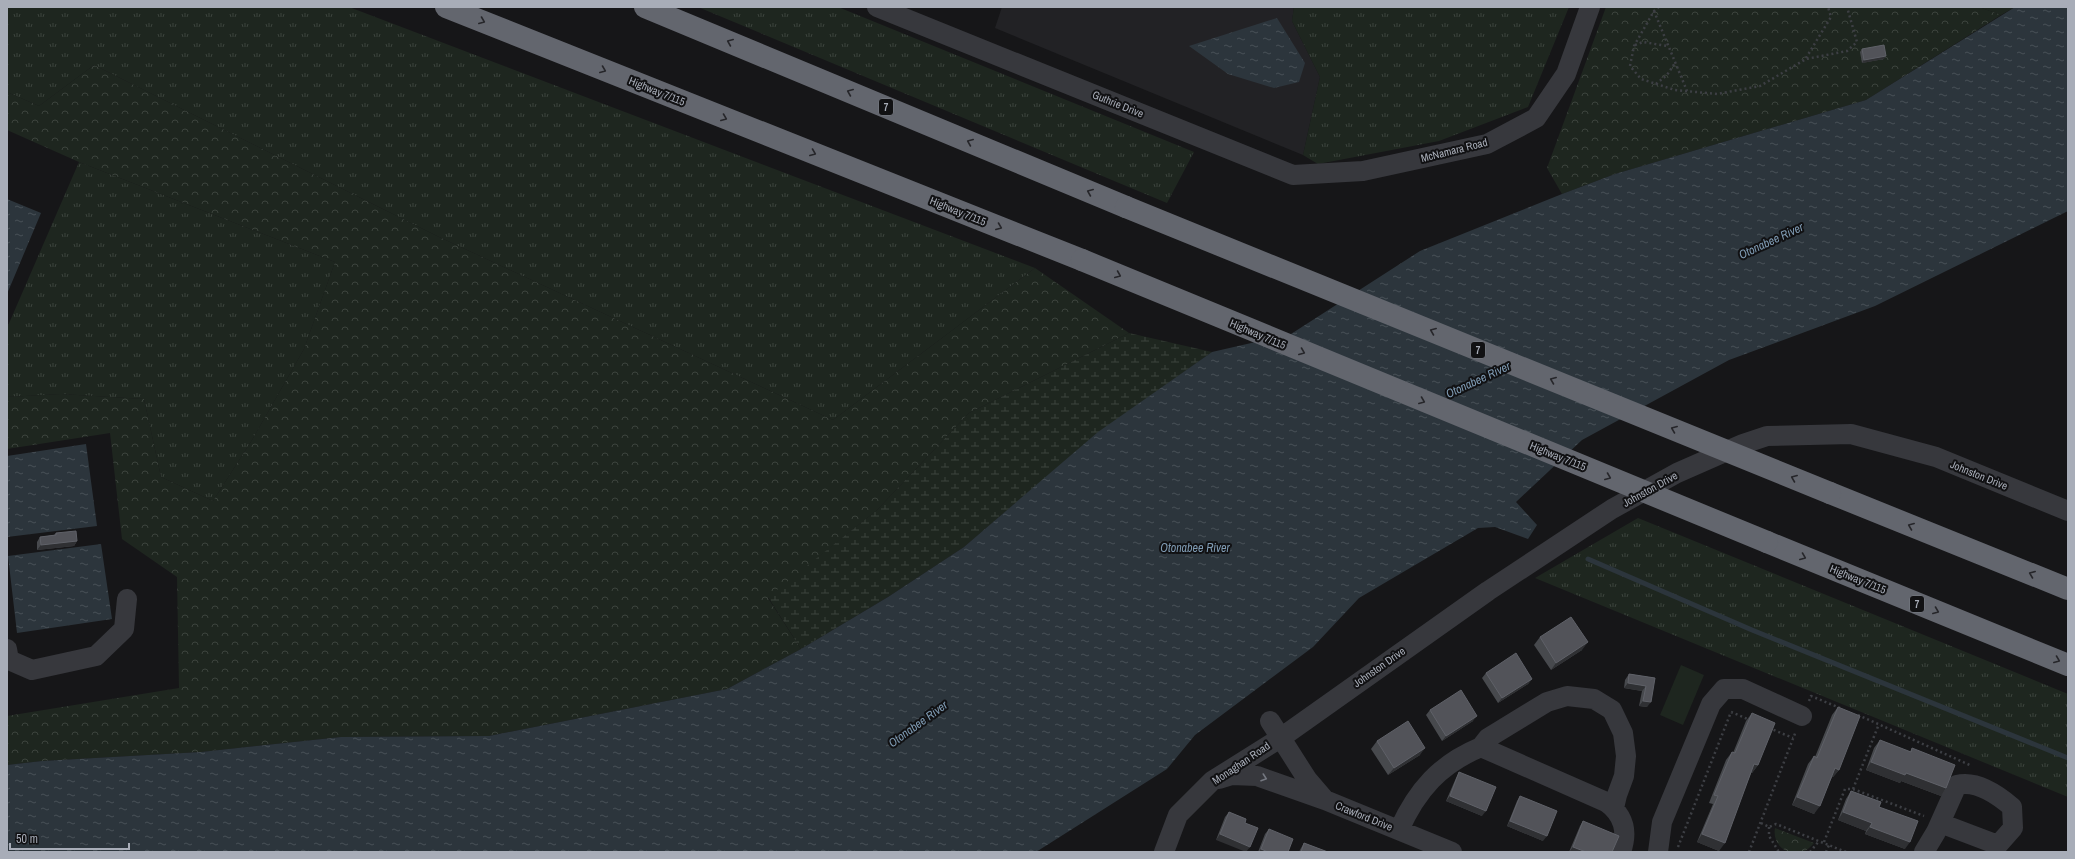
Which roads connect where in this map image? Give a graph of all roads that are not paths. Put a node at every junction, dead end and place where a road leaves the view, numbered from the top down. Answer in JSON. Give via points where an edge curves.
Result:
{"nodes":[{"id":1,"x":446,"y":7,"type":"edge"},
{"id":2,"x":645,"y":7,"type":"edge"},
{"id":3,"x":877,"y":7,"type":"edge"},
{"id":4,"x":1590,"y":7,"type":"edge"},
{"id":5,"x":1363,"y":171,"type":"joint"},
{"id":6,"x":2068,"y":511,"type":"edge"},
{"id":7,"x":2068,"y":588,"type":"edge"},
{"id":8,"x":127,"y":598,"type":"dead end"},
{"id":9,"x":7,"y":649,"type":"edge"},
{"id":10,"x":2068,"y":665,"type":"edge"},
{"id":11,"x":1802,"y":716,"type":"road end"},
{"id":12,"x":1270,"y":721,"type":"dead end"},
{"id":13,"x":1282,"y":737,"type":"junction"},
{"id":14,"x":1481,"y":747,"type":"junction"},
{"id":15,"x":1212,"y":781,"type":"junction"},
{"id":16,"x":1325,"y":800,"type":"junction"},
{"id":17,"x":1614,"y":808,"type":"junction"},
{"id":18,"x":1940,"y":823,"type":"road end"},
{"id":19,"x":1399,"y":830,"type":"junction"},
{"id":20,"x":1667,"y":851,"type":"edge"},
{"id":21,"x":1164,"y":852,"type":"edge"},
{"id":22,"x":1452,"y":852,"type":"edge"},
{"id":23,"x":1621,"y":852,"type":"edge"},
{"id":24,"x":1924,"y":852,"type":"edge"}],
"edges":[{"from":1,"to":10,"type":"highway","name":"Highway 7/115","number":"7","one_way":true,"bridge":true,"via":[[1082,260]]},
{"from":7,"to":2,"type":"highway","number":"7","one_way":true,"bridge":true,"via":[[1126,207]]},
{"from":3,"to":5,"type":"street","name":"Guthrie Drive","via":[[1293,175]]},
{"from":4,"to":5,"type":"street","name":"McNamara Road","via":[[1566,74],[1536,118],[1487,144]]},
{"from":6,"to":13,"type":"street","name":"Johnston Drive","via":[[1936,458],[1850,434],[1767,436],[1677,473],[1612,509],[1488,591]]},
{"from":8,"to":9,"type":"street","via":[[124,629],[96,656],[32,670],[9,660]]},
{"from":11,"to":20,"type":"street","via":[[1743,690],[1724,688],[1711,704],[1662,822]]},
{"from":12,"to":13,"type":"street","name":"Crawford Drive"},
{"from":13,"to":15,"type":"street","name":"Monaghan Road"},
{"from":13,"to":16,"type":"street","name":"Crawford Drive","via":[[1307,779]]},
{"from":14,"to":17,"type":"street","via":[[1606,802]]},
{"from":14,"to":17,"type":"street","via":[[1488,738],[1547,702],[1567,696],[1594,699],[1612,710],[1623,733],[1626,756],[1624,776]]},
{"from":14,"to":19,"type":"street","via":[[1442,768],[1408,809]]},
{"from":15,"to":16,"type":"street","one_way":true,"via":[[1232,775],[1257,776]]},
{"from":15,"to":21,"type":"street","name":"Monaghan Road","via":[[1178,815]]},
{"from":16,"to":19,"type":"street","name":"Crawford Drive"},
{"from":17,"to":23,"type":"street","via":[[1626,830]]},
{"from":18,"to":24,"type":"street"},
{"from":19,"to":22,"type":"street","name":"Crawford Drive"}]}
